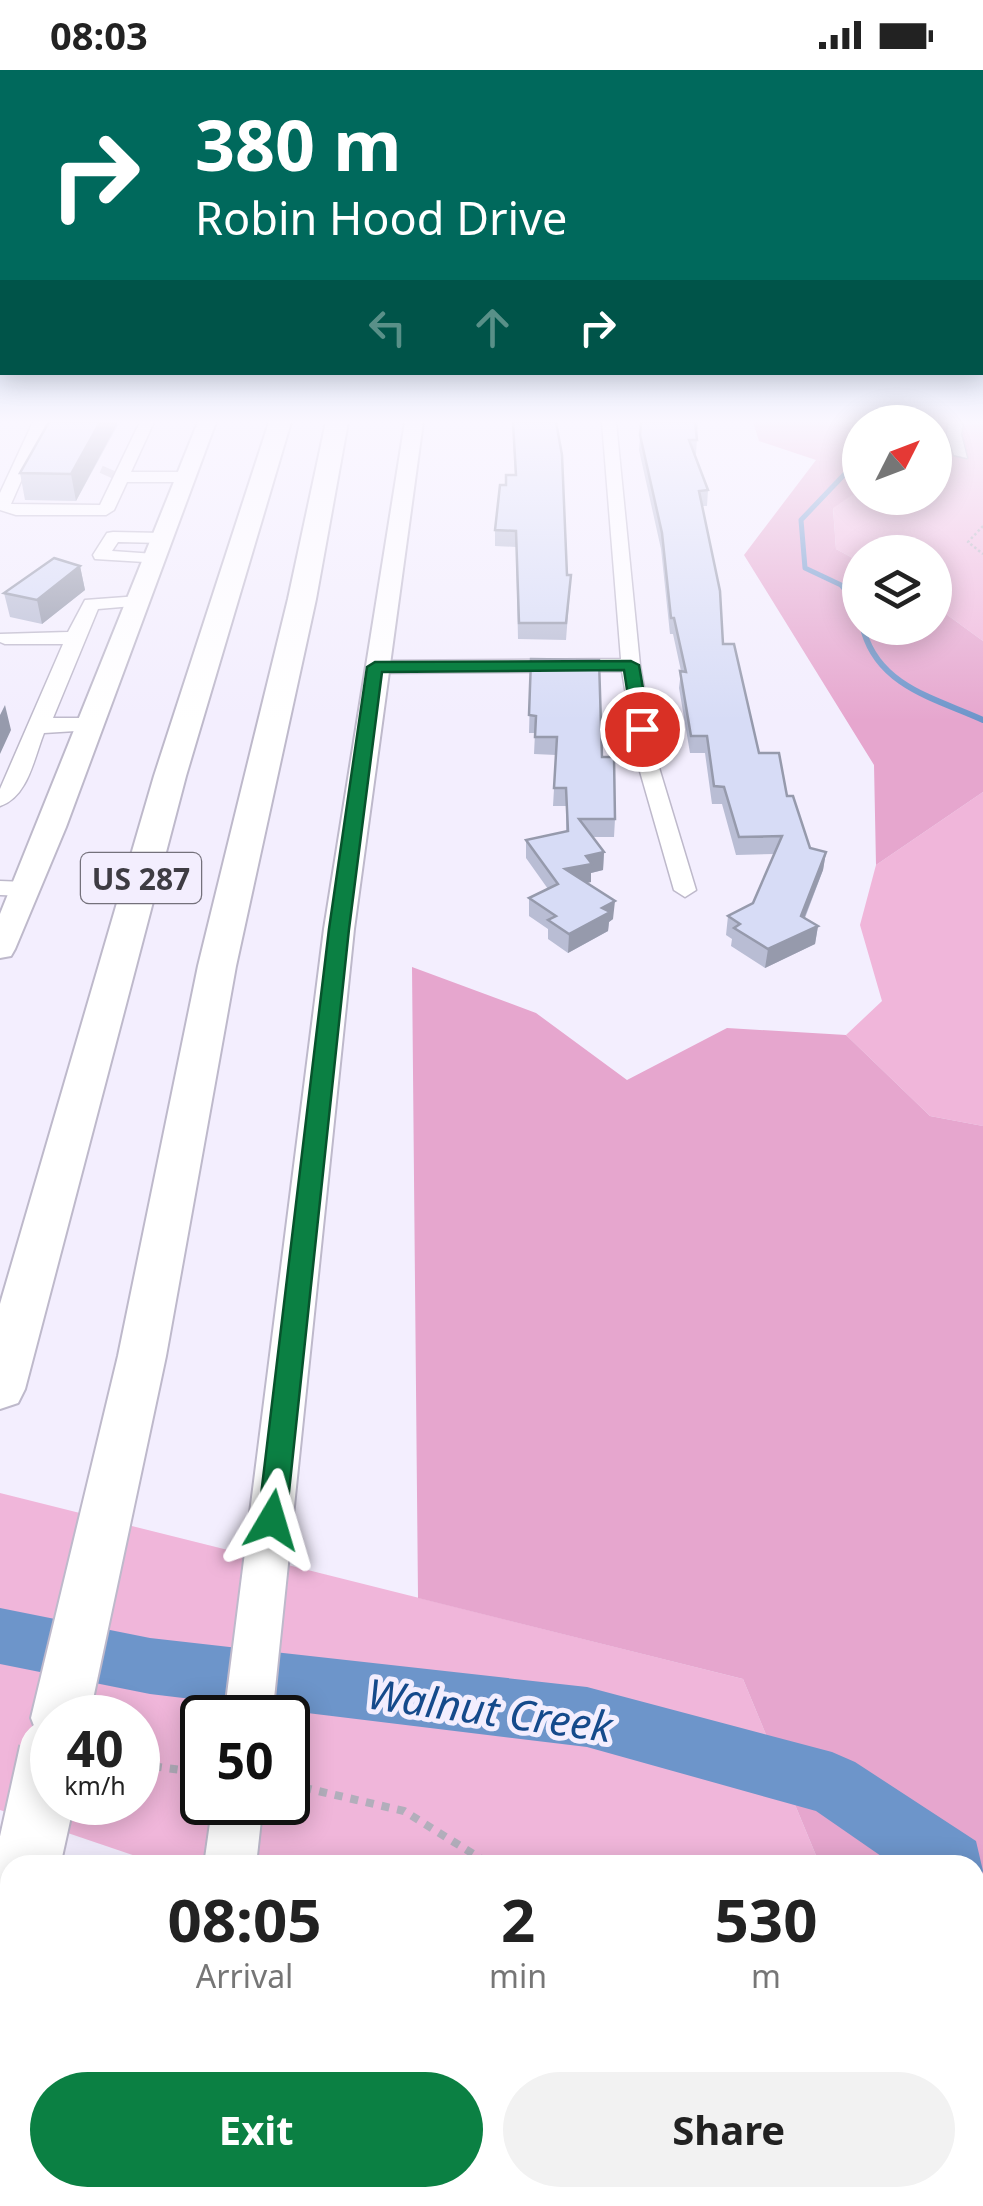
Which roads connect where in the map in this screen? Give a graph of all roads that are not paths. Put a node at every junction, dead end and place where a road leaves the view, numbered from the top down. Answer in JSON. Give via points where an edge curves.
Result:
{"nodes":[{"id":1,"x":59,"y":522,"type":"edge"},
{"id":2,"x":64,"y":522,"type":"edge"},
{"id":3,"x":169,"y":522,"type":"edge"},
{"id":4,"x":247,"y":522,"type":"edge"},
{"id":5,"x":317,"y":522,"type":"edge"},
{"id":6,"x":398,"y":522,"type":"edge"},
{"id":7,"x":618,"y":522,"type":"edge"},
{"id":8,"x":44,"y":532,"type":"dead end"},
{"id":9,"x":159,"y":549,"type":"junction"},
{"id":10,"x":139,"y":601,"type":"junction"},
{"id":11,"x":75,"y":636,"type":"junction"},
{"id":12,"x":4,"y":638,"type":"dead end"},
{"id":13,"x":631,"y":665,"type":"junction"},
{"id":14,"x":375,"y":667,"type":"junction"},
{"id":15,"x":92,"y":724,"type":"junction"},
{"id":16,"x":40,"y":725,"type":"junction"},
{"id":17,"x":0,"y":800,"type":"edge"},
{"id":18,"x":13,"y":888,"type":"edge"},
{"id":19,"x":685,"y":890,"type":"dead end"},
{"id":20,"x":0,"y":950,"type":"edge"},
{"id":21,"x":0,"y":1388,"type":"edge"},
{"id":22,"x":65,"y":1695,"type":"edge"},
{"id":23,"x":251,"y":1695,"type":"edge"},
{"id":24,"x":36,"y":1825,"type":"edge"},
{"id":25,"x":235,"y":1825,"type":"edge"},
{"id":26,"x":29,"y":1855,"type":"edge"},
{"id":27,"x":231,"y":1855,"type":"edge"}],
"edges":[{"from":1,"to":8,"type":"street"},
{"from":2,"to":9,"type":"street"},
{"from":3,"to":9,"type":"main road"},
{"from":4,"to":21,"type":"highway","number":"US 287"},
{"from":5,"to":22,"type":"highway","number":"US 287"},
{"from":6,"to":14,"type":"main road"},
{"from":7,"to":13,"type":"street"},
{"from":9,"to":10,"type":"main road"},
{"from":10,"to":11,"type":"street","via":[[96,593]]},
{"from":10,"to":15,"type":"main road"},
{"from":11,"to":12,"type":"street"},
{"from":11,"to":16,"type":"street"},
{"from":13,"to":14,"type":"street"},
{"from":13,"to":19,"type":"street","via":[[647,761]]},
{"from":14,"to":23,"type":"main road"},
{"from":15,"to":16,"type":"street"},
{"from":15,"to":18,"type":"main road"},
{"from":16,"to":17,"type":"street","via":[[12,789]]},
{"from":18,"to":20,"type":"main road"},
{"from":24,"to":26,"type":"highway","bridge":true},
{"from":25,"to":27,"type":"main road"}]}
